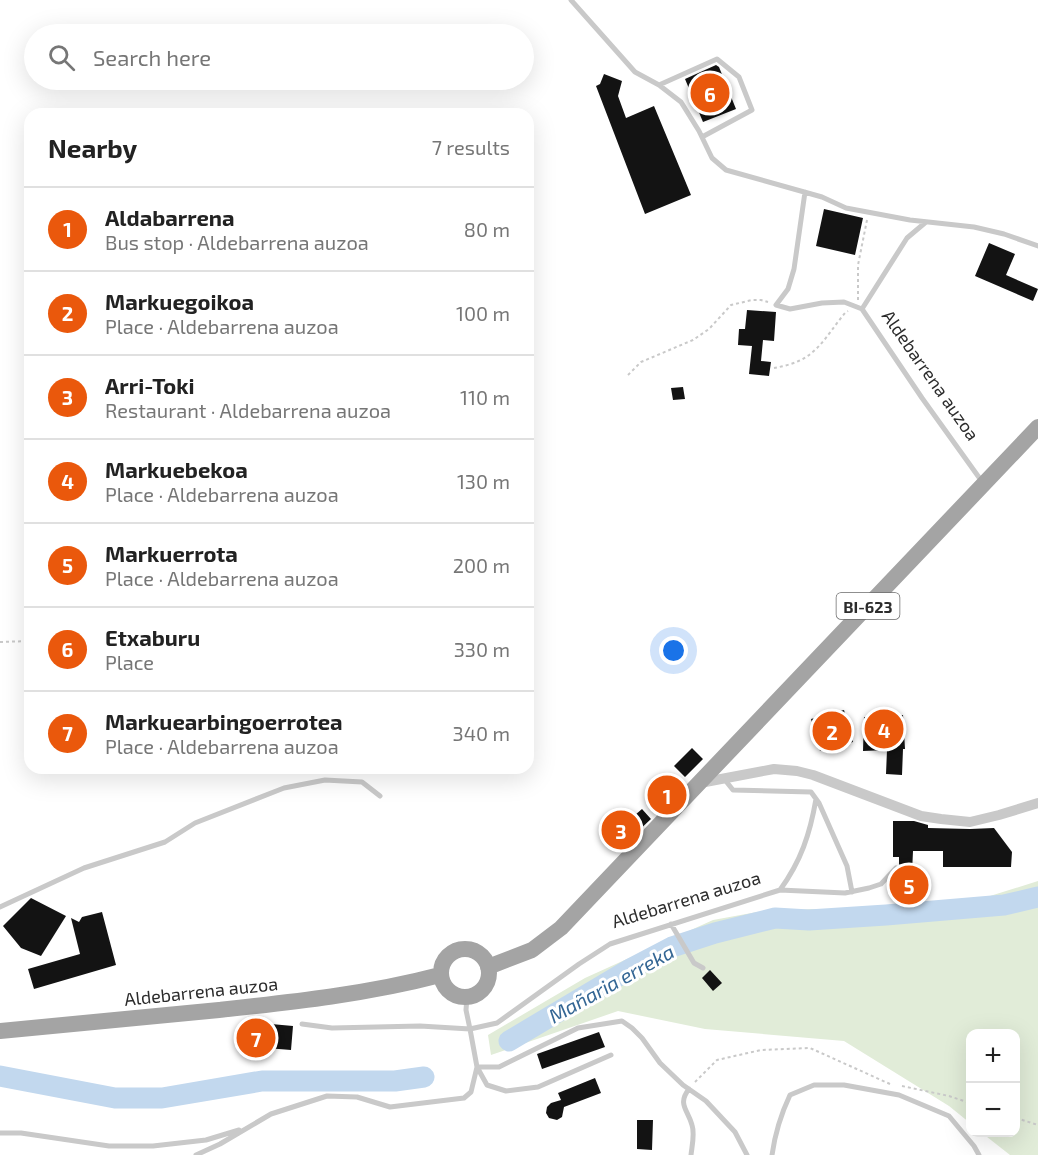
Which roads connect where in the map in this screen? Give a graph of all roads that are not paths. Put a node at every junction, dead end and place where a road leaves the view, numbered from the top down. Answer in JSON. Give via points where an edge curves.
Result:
{"nodes":[{"id":1,"x":570,"y":0,"type":"edge"},
{"id":2,"x":659,"y":85,"type":"junction"},
{"id":3,"x":702,"y":137,"type":"junction"},
{"id":4,"x":805,"y":192,"type":"junction"},
{"id":5,"x":926,"y":222,"type":"junction"},
{"id":6,"x":1038,"y":246,"type":"edge"},
{"id":7,"x":862,"y":309,"type":"junction"},
{"id":8,"x":1038,"y":427,"type":"edge"},
{"id":9,"x":984,"y":485,"type":"junction"},
{"id":10,"x":724,"y":778,"type":"junction"},
{"id":11,"x":698,"y":784,"type":"junction"},
{"id":12,"x":380,"y":796,"type":"dead end"},
{"id":13,"x":816,"y":799,"type":"junction"},
{"id":14,"x":1038,"y":803,"type":"edge"},
{"id":15,"x":896,"y":868,"type":"dead end"},
{"id":16,"x":780,"y":890,"type":"junction"},
{"id":17,"x":852,"y":891,"type":"junction"},
{"id":18,"x":0,"y":907,"type":"edge"},
{"id":19,"x":671,"y":924,"type":"junction"},
{"id":20,"x":488,"y":967,"type":"junction"},
{"id":21,"x":703,"y":968,"type":"dead end"},
{"id":22,"x":440,"y":975,"type":"junction"},
{"id":23,"x":466,"y":997,"type":"junction"},
{"id":24,"x":302,"y":1024,"type":"dead end"},
{"id":25,"x":470,"y":1029,"type":"junction"},
{"id":26,"x":0,"y":1031,"type":"edge"},
{"id":27,"x":611,"y":1055,"type":"dead end"},
{"id":28,"x":477,"y":1067,"type":"junction"},
{"id":29,"x":689,"y":1089,"type":"junction"},
{"id":30,"x":249,"y":1126,"type":"junction"},
{"id":31,"x":0,"y":1133,"type":"edge"},
{"id":32,"x":196,"y":1155,"type":"edge"},
{"id":33,"x":691,"y":1155,"type":"edge"},
{"id":34,"x":747,"y":1155,"type":"edge"},
{"id":35,"x":772,"y":1155,"type":"edge"},
{"id":36,"x":979,"y":1155,"type":"edge"}],
"edges":[{"from":1,"to":2,"type":"lane","via":[[635,72]]},
{"from":2,"to":3,"type":"lane","via":[[681,102]]},
{"from":2,"to":3,"type":"lane","via":[[717,59],[739,77],[752,110]]},
{"from":3,"to":4,"type":"lane","via":[[712,158],[726,170]]},
{"from":4,"to":5,"type":"lane","via":[[846,208]]},
{"from":4,"to":7,"type":"lane","name":"Aldebarrena auzoa","via":[[794,269],[788,289],[776,304],[790,309],[844,302]]},
{"from":5,"to":6,"type":"lane","via":[[974,227]]},
{"from":5,"to":7,"type":"lane","via":[[907,238]]},
{"from":7,"to":9,"type":"lane","name":"Aldebarrena auzoa"},
{"from":8,"to":9,"type":"main road","number":"BI-623"},
{"from":9,"to":11,"type":"main road","number":"BI-623"},
{"from":10,"to":11,"type":"street"},
{"from":10,"to":13,"type":"lane","via":[[733,790],[811,792]]},
{"from":10,"to":14,"type":"street","via":[[774,769],[797,771],[921,816],[970,822]]},
{"from":11,"to":20,"type":"main road","name":"Aldebarrena auzoa","number":"BI-623","via":[[561,928],[532,950]]},
{"from":12,"to":18,"type":"lane","via":[[362,782],[325,780],[284,788],[195,823],[165,842],[84,868]]},
{"from":13,"to":16,"type":"lane","via":[[807,838]]},
{"from":13,"to":17,"type":"lane","via":[[848,866]]},
{"from":15,"to":17,"type":"lane","name":"Aldebarrena auzoa","via":[[881,884]]},
{"from":16,"to":17,"type":"lane","name":"Aldebarrena auzoa"},
{"from":16,"to":19,"type":"lane","name":"Aldebarrena auzoa"},
{"from":19,"to":21,"type":"lane","via":[[694,963]]},
{"from":19,"to":25,"type":"lane","name":"Aldebarrena auzoa","via":[[610,944],[498,1023]]},
{"from":20,"to":22,"type":"main road","via":[[481,954],[460,949],[447,956]]},
{"from":20,"to":23,"type":"main road","via":[[487,983],[482,990]]},
{"from":22,"to":23,"type":"main road","via":[[446,989]]},
{"from":22,"to":26,"type":"main road","name":"Aldebarrena auzoa","via":[[266,1005]]},
{"from":23,"to":25,"type":"lane"},
{"from":24,"to":25,"type":"lane","name":"Aldebarrena auzoa","via":[[332,1028]]},
{"from":25,"to":28,"type":"lane"},
{"from":27,"to":28,"type":"lane","via":[[538,1087],[506,1090],[487,1085]]},
{"from":28,"to":29,"type":"lane","via":[[499,1066],[578,1028],[622,1021]]},
{"from":28,"to":30,"type":"lane","via":[[471,1092],[464,1098],[390,1107],[357,1097],[327,1096],[271,1114]]},
{"from":29,"to":33,"type":"lane","via":[[683,1102],[693,1127]]},
{"from":29,"to":34,"type":"lane","via":[[735,1132]]},
{"from":30,"to":31,"type":"lane","via":[[206,1140],[153,1146],[109,1146]]},
{"from":30,"to":32,"type":"lane"},
{"from":35,"to":36,"type":"lane","via":[[790,1095],[813,1085],[844,1085],[899,1095],[950,1116]]}]}
